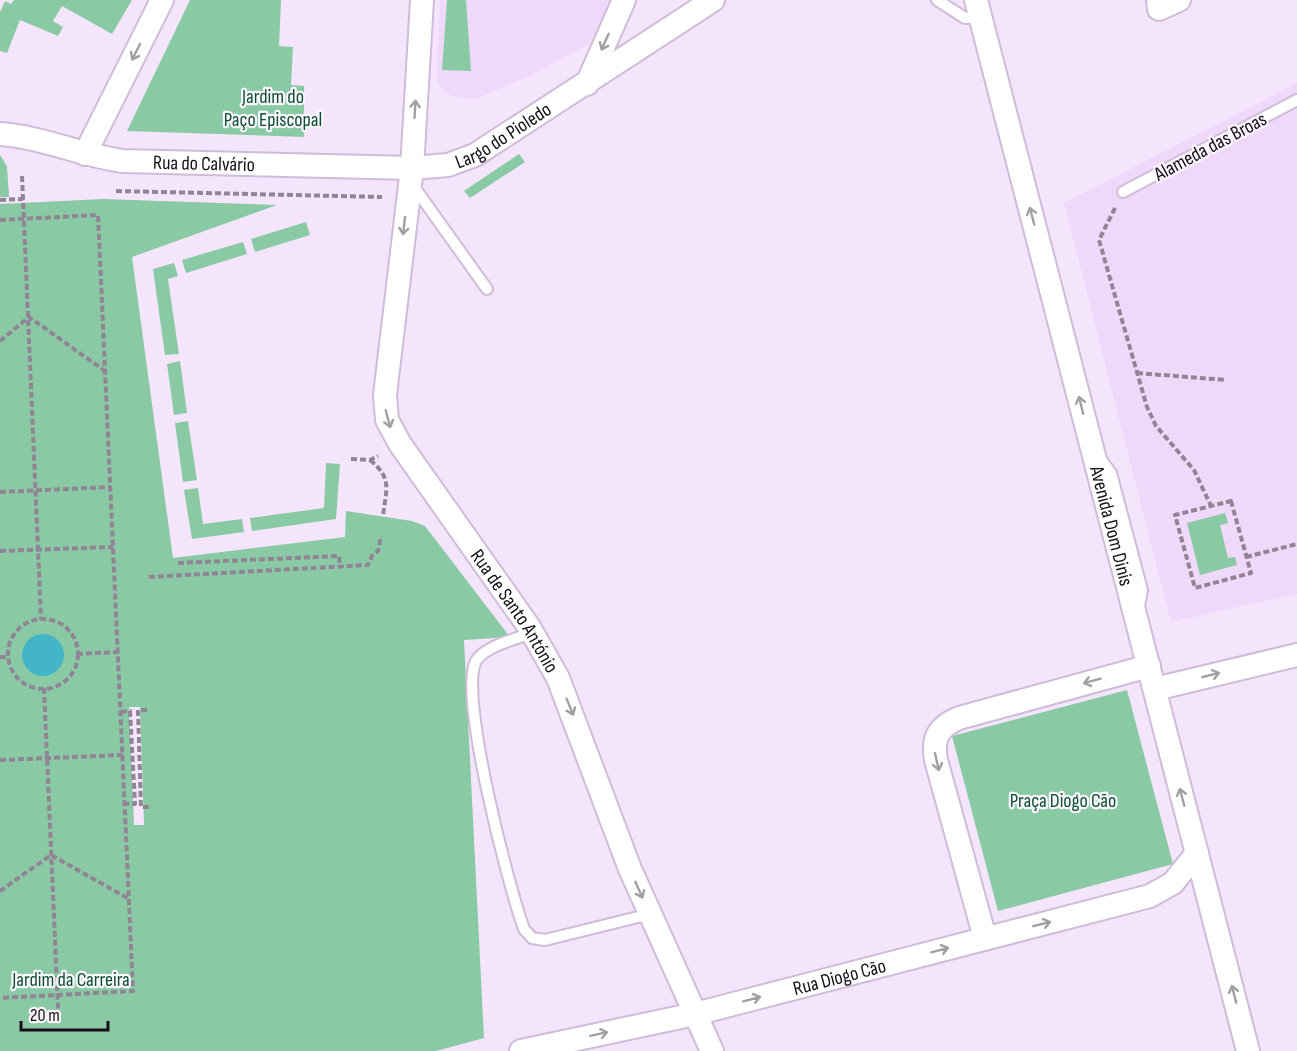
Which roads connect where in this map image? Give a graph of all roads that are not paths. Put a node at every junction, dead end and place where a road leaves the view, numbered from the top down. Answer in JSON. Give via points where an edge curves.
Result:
{"nodes":[{"id":1,"x":162,"y":0,"type":"edge"},
{"id":2,"x":422,"y":0,"type":"edge"},
{"id":3,"x":624,"y":0,"type":"edge"},
{"id":4,"x":713,"y":0,"type":"edge"},
{"id":5,"x":937,"y":0,"type":"edge"},
{"id":6,"x":1158,"y":0,"type":"edge"},
{"id":7,"x":1179,"y":0,"type":"edge"},
{"id":8,"x":978,"y":8,"type":"edge"},
{"id":9,"x":586,"y":84,"type":"junction"},
{"id":10,"x":1297,"y":100,"type":"edge"},
{"id":11,"x":0,"y":134,"type":"edge"},
{"id":12,"x":85,"y":153,"type":"junction"},
{"id":13,"x":411,"y":175,"type":"junction"},
{"id":14,"x":1123,"y":192,"type":"road end"},
{"id":15,"x":487,"y":289,"type":"dead end"},
{"id":16,"x":532,"y":633,"type":"junction"},
{"id":17,"x":1297,"y":655,"type":"edge"},
{"id":18,"x":1149,"y":666,"type":"junction"},
{"id":19,"x":1155,"y":689,"type":"junction"},
{"id":20,"x":1197,"y":853,"type":"junction"},
{"id":21,"x":650,"y":914,"type":"junction"},
{"id":22,"x":985,"y":938,"type":"junction"},
{"id":23,"x":695,"y":1014,"type":"junction"},
{"id":24,"x":521,"y":1051,"type":"edge"},
{"id":25,"x":712,"y":1051,"type":"edge"},
{"id":26,"x":1248,"y":1051,"type":"edge"}],
"edges":[{"from":1,"to":12,"type":"street","one_way":true},
{"from":13,"to":2,"type":"street","name":"Rua de Santo António","one_way":true},
{"from":3,"to":9,"type":"street","one_way":true},
{"from":4,"to":9,"type":"street","name":"Largo do Pioledo"},
{"from":5,"to":8,"type":"lane","via":[[965,18]]},
{"from":6,"to":7,"type":"street","via":[[1159,9]]},
{"from":18,"to":8,"type":"street","name":"Avenida Dom Dinis","one_way":true},
{"from":9,"to":13,"type":"street","name":"Largo do Pioledo","via":[[469,158]]},
{"from":10,"to":14,"type":"lane","name":"Alameda das Broas"},
{"from":11,"to":12,"type":"street","name":"Rua do Calvário","via":[[32,137]]},
{"from":12,"to":13,"type":"street","name":"Rua do Calvário","via":[[122,161]]},
{"from":13,"to":15,"type":"lane"},
{"from":13,"to":16,"type":"street","name":"Rua de Santo António","one_way":true,"via":[[386,372],[387,420]]},
{"from":16,"to":21,"type":"street","name":"Rua de Santo António","one_way":true,"via":[[568,700],[615,834]]},
{"from":16,"to":21,"type":"lane","via":[[480,656],[472,681],[478,752],[524,929],[532,938],[545,940]]},
{"from":19,"to":17,"type":"street","one_way":true},
{"from":18,"to":19,"type":"street","name":"Avenida Dom Dinis"},
{"from":18,"to":22,"type":"street","one_way":true,"via":[[959,717],[941,727],[934,742],[936,760]]},
{"from":20,"to":19,"type":"street","name":"Avenida Dom Dinis","one_way":true},
{"from":22,"to":20,"type":"street","one_way":true,"via":[[1150,896],[1173,884]]},
{"from":26,"to":20,"type":"street","name":"Avenida Dom Dinis","one_way":true},
{"from":21,"to":23,"type":"street","name":"Rua de Santo António"},
{"from":23,"to":22,"type":"street","name":"Rua Diogo Cão","one_way":true},
{"from":24,"to":23,"type":"street","name":"Rua Diogo Cão","one_way":true},
{"from":23,"to":25,"type":"street","name":"Rua de Santo António"}]}
